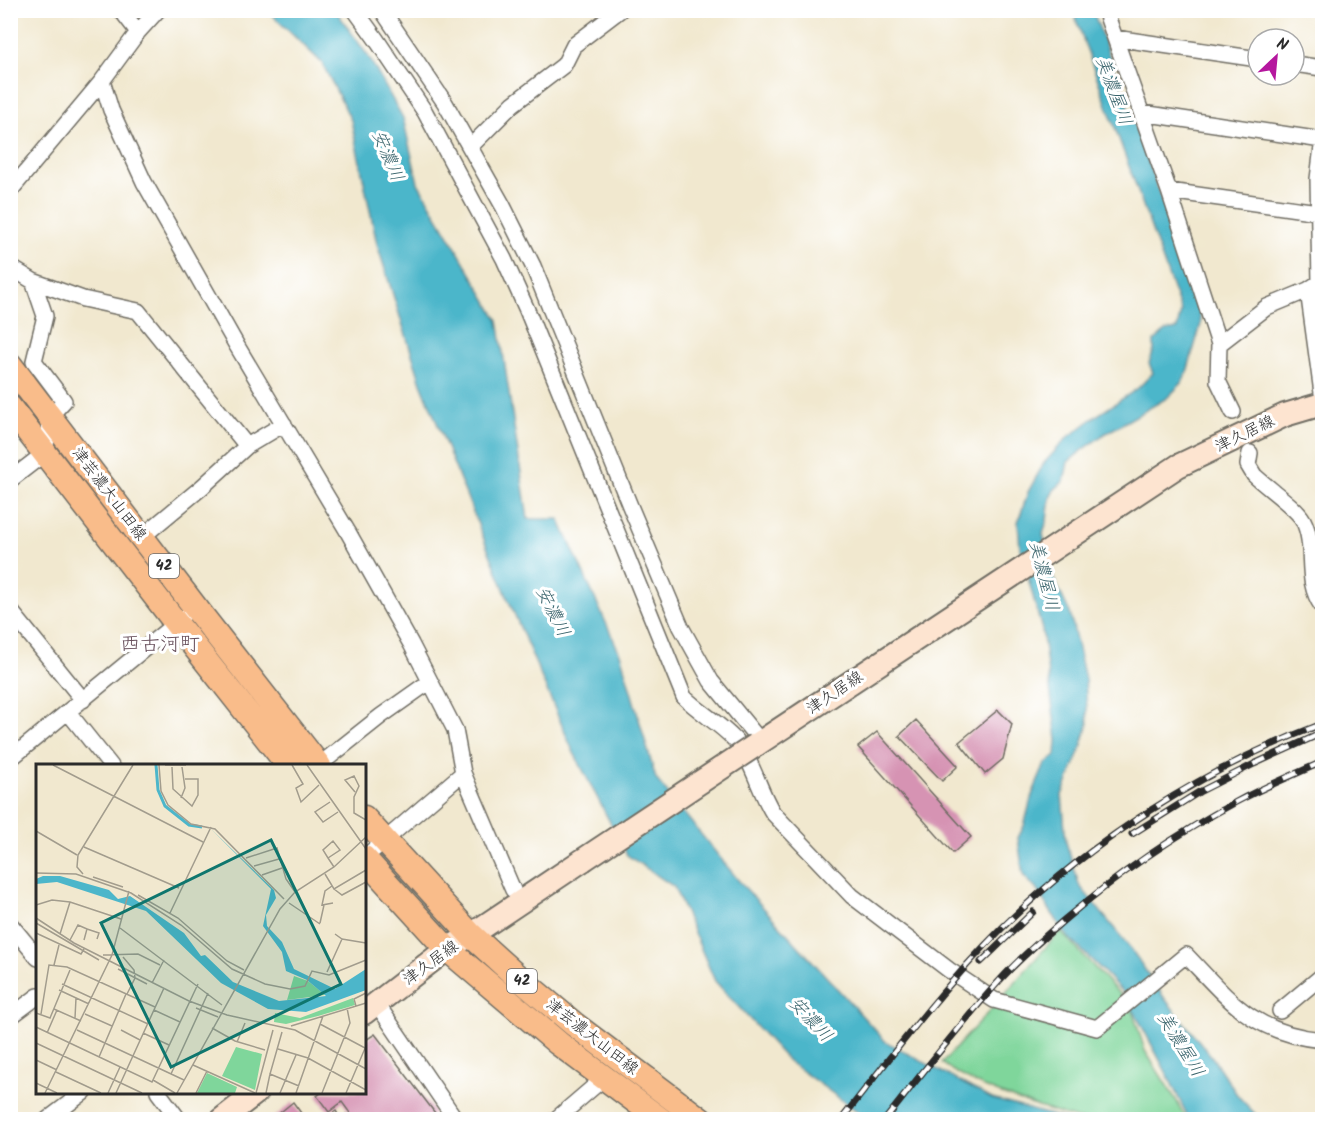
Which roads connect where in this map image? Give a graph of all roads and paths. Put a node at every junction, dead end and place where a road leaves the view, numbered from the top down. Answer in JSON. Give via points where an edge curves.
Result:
{"nodes":[{"id":1,"x":122,"y":10,"type":"edge"},
{"id":2,"x":158,"y":10,"type":"edge"},
{"id":3,"x":355,"y":10,"type":"edge"},
{"id":4,"x":382,"y":10,"type":"edge"},
{"id":5,"x":620,"y":10,"type":"edge"},
{"id":6,"x":1105,"y":10,"type":"edge"},
{"id":7,"x":599,"y":17,"type":"edge"},
{"id":8,"x":140,"y":30,"type":"junction"},
{"id":9,"x":1115,"y":38,"type":"junction"},
{"id":10,"x":1246,"y":57,"type":"edge"},
{"id":11,"x":1306,"y":66,"type":"edge"},
{"id":12,"x":1323,"y":68,"type":"edge"},
{"id":13,"x":102,"y":81,"type":"junction"},
{"id":14,"x":1142,"y":113,"type":"junction"},
{"id":15,"x":1323,"y":140,"type":"edge"},
{"id":16,"x":470,"y":147,"type":"junction"},
{"id":17,"x":1323,"y":147,"type":"edge"},
{"id":18,"x":10,"y":191,"type":"edge"},
{"id":19,"x":1169,"y":191,"type":"junction"},
{"id":20,"x":1318,"y":212,"type":"junction"},
{"id":21,"x":10,"y":267,"type":"edge"},
{"id":22,"x":33,"y":281,"type":"junction"},
{"id":23,"x":1308,"y":290,"type":"junction"},
{"id":24,"x":1219,"y":344,"type":"junction"},
{"id":25,"x":10,"y":364,"type":"edge"},
{"id":26,"x":1323,"y":393,"type":"edge"},
{"id":27,"x":1323,"y":404,"type":"edge"},
{"id":28,"x":10,"y":408,"type":"edge"},
{"id":29,"x":1233,"y":412,"type":"dead end"},
{"id":30,"x":50,"y":416,"type":"junction"},
{"id":31,"x":284,"y":424,"type":"junction"},
{"id":32,"x":247,"y":446,"type":"junction"},
{"id":33,"x":45,"y":453,"type":"junction"},
{"id":34,"x":1250,"y":453,"type":"dead end"},
{"id":35,"x":10,"y":480,"type":"edge"},
{"id":36,"x":142,"y":537,"type":"junction"},
{"id":37,"x":1323,"y":606,"type":"edge"},
{"id":38,"x":195,"y":607,"type":"junction"},
{"id":39,"x":10,"y":610,"type":"edge"},
{"id":40,"x":176,"y":623,"type":"junction"},
{"id":41,"x":430,"y":683,"type":"junction"},
{"id":42,"x":83,"y":700,"type":"junction"},
{"id":43,"x":68,"y":712,"type":"junction"},
{"id":44,"x":758,"y":744,"type":"junction"},
{"id":45,"x":10,"y":759,"type":"edge"},
{"id":46,"x":110,"y":764,"type":"edge"},
{"id":47,"x":288,"y":764,"type":"edge"},
{"id":48,"x":317,"y":764,"type":"edge"},
{"id":49,"x":319,"y":764,"type":"edge"},
{"id":50,"x":464,"y":773,"type":"junction"},
{"id":51,"x":366,"y":820,"type":"edge"},
{"id":52,"x":385,"y":842,"type":"junction"},
{"id":53,"x":366,"y":857,"type":"edge"},
{"id":54,"x":366,"y":859,"type":"edge"},
{"id":55,"x":513,"y":890,"type":"dead end"},
{"id":56,"x":10,"y":924,"type":"edge"},
{"id":57,"x":471,"y":935,"type":"junction"},
{"id":58,"x":447,"y":949,"type":"junction"},
{"id":59,"x":36,"y":956,"type":"edge"},
{"id":60,"x":1323,"y":976,"type":"edge"},
{"id":61,"x":36,"y":998,"type":"edge"},
{"id":62,"x":371,"y":1008,"type":"edge"},
{"id":63,"x":1280,"y":1011,"type":"dead end"},
{"id":64,"x":10,"y":1017,"type":"edge"},
{"id":65,"x":1323,"y":1040,"type":"edge"},
{"id":66,"x":604,"y":1078,"type":"junction"},
{"id":67,"x":81,"y":1094,"type":"edge"},
{"id":68,"x":160,"y":1094,"type":"edge"},
{"id":69,"x":254,"y":1094,"type":"edge"},
{"id":70,"x":47,"y":1119,"type":"edge"},
{"id":71,"x":179,"y":1119,"type":"edge"},
{"id":72,"x":221,"y":1119,"type":"edge"},
{"id":73,"x":456,"y":1119,"type":"edge"},
{"id":74,"x":555,"y":1119,"type":"edge"},
{"id":75,"x":662,"y":1119,"type":"edge"},
{"id":76,"x":701,"y":1119,"type":"edge"}],
"edges":[{"from":1,"to":8,"type":"street"},
{"from":2,"to":8,"type":"street"},
{"from":3,"to":65,"type":"street","via":[[424,112],[504,259],[684,697],[734,740],[774,813],[852,896],[994,1000],[1097,1028],[1186,955],[1241,1011],[1284,1033]]},
{"from":4,"to":16,"type":"street"},
{"from":5,"to":7,"type":"street"},
{"from":6,"to":9,"type":"street"},
{"from":7,"to":16,"type":"street","via":[[573,45],[564,65],[513,104]]},
{"from":8,"to":13,"type":"street"},
{"from":9,"to":10,"type":"street"},
{"from":9,"to":14,"type":"street"},
{"from":11,"to":12,"type":"street"},
{"from":13,"to":18,"type":"street"},
{"from":13,"to":31,"type":"street","via":[[144,182]]},
{"from":14,"to":15,"type":"street"},
{"from":14,"to":19,"type":"street"},
{"from":16,"to":44,"type":"street","via":[[533,266],[681,627],[711,681]]},
{"from":17,"to":20,"type":"street"},
{"from":19,"to":20,"type":"street"},
{"from":19,"to":24,"type":"street"},
{"from":20,"to":23,"type":"street","via":[[1320,282]]},
{"from":21,"to":22,"type":"street"},
{"from":22,"to":30,"type":"street","via":[[45,316],[34,361],[64,401]]},
{"from":22,"to":32,"type":"street","via":[[83,299],[138,311]]},
{"from":23,"to":24,"type":"street","via":[[1267,307]]},
{"from":23,"to":26,"type":"street"},
{"from":24,"to":29,"type":"street","via":[[1218,381]]},
{"from":25,"to":30,"type":"main road","name":"津芸濃大山田線","number":"42"},
{"from":27,"to":44,"type":"main road","name":"津久居線","via":[[1285,415],[1178,466]]},
{"from":28,"to":33,"type":"main road","name":"津芸濃大山田線","number":"42"},
{"from":30,"to":33,"type":"street"},
{"from":30,"to":36,"type":"main road","name":"津芸濃大山田線","number":"42"},
{"from":31,"to":32,"type":"street"},
{"from":31,"to":41,"type":"street"},
{"from":32,"to":36,"type":"street"},
{"from":33,"to":35,"type":"street"},
{"from":33,"to":40,"type":"main road","name":"津芸濃大山田線","number":"42"},
{"from":34,"to":37,"type":"street","via":[[1248,465],[1254,474],[1302,518],[1310,544],[1313,589]]},
{"from":36,"to":38,"type":"main road","name":"津芸濃大山田線","number":"42"},
{"from":38,"to":40,"type":"street"},
{"from":38,"to":48,"type":"main road","name":"津芸濃大山田線","number":"42"},
{"from":39,"to":42,"type":"street"},
{"from":40,"to":42,"type":"street"},
{"from":40,"to":47,"type":"main road","name":"津芸濃大山田線","number":"42"},
{"from":41,"to":49,"type":"street"},
{"from":41,"to":50,"type":"street","via":[[454,730]]},
{"from":42,"to":43,"type":"street"},
{"from":43,"to":45,"type":"street"},
{"from":43,"to":46,"type":"street"},
{"from":44,"to":57,"type":"main road","name":"津久居線","bridge":true},
{"from":50,"to":52,"type":"street"},
{"from":50,"to":55,"type":"street"},
{"from":51,"to":52,"type":"main road","name":"津芸濃大山田線","number":"42"},
{"from":52,"to":53,"type":"street"},
{"from":52,"to":57,"type":"main road","name":"津芸濃大山田線","number":"42"},
{"from":54,"to":58,"type":"main road","name":"津芸濃大山田線","number":"42"},
{"from":56,"to":59,"type":"street"},
{"from":57,"to":58,"type":"main road","name":"津久居線"},
{"from":57,"to":76,"type":"main road","name":"津芸濃大山田線","number":"42","via":[[576,1025]]},
{"from":58,"to":62,"type":"main road","name":"津久居線"},
{"from":58,"to":66,"type":"main road","name":"津芸濃大山田線","number":"42"},
{"from":60,"to":63,"type":"street"},
{"from":61,"to":64,"type":"street"},
{"from":62,"to":73,"type":"street"},
{"from":66,"to":74,"type":"street"},
{"from":66,"to":75,"type":"main road","name":"津芸濃大山田線","number":"42"},
{"from":67,"to":70,"type":"street"},
{"from":68,"to":71,"type":"street"},
{"from":69,"to":72,"type":"main road"}]}
